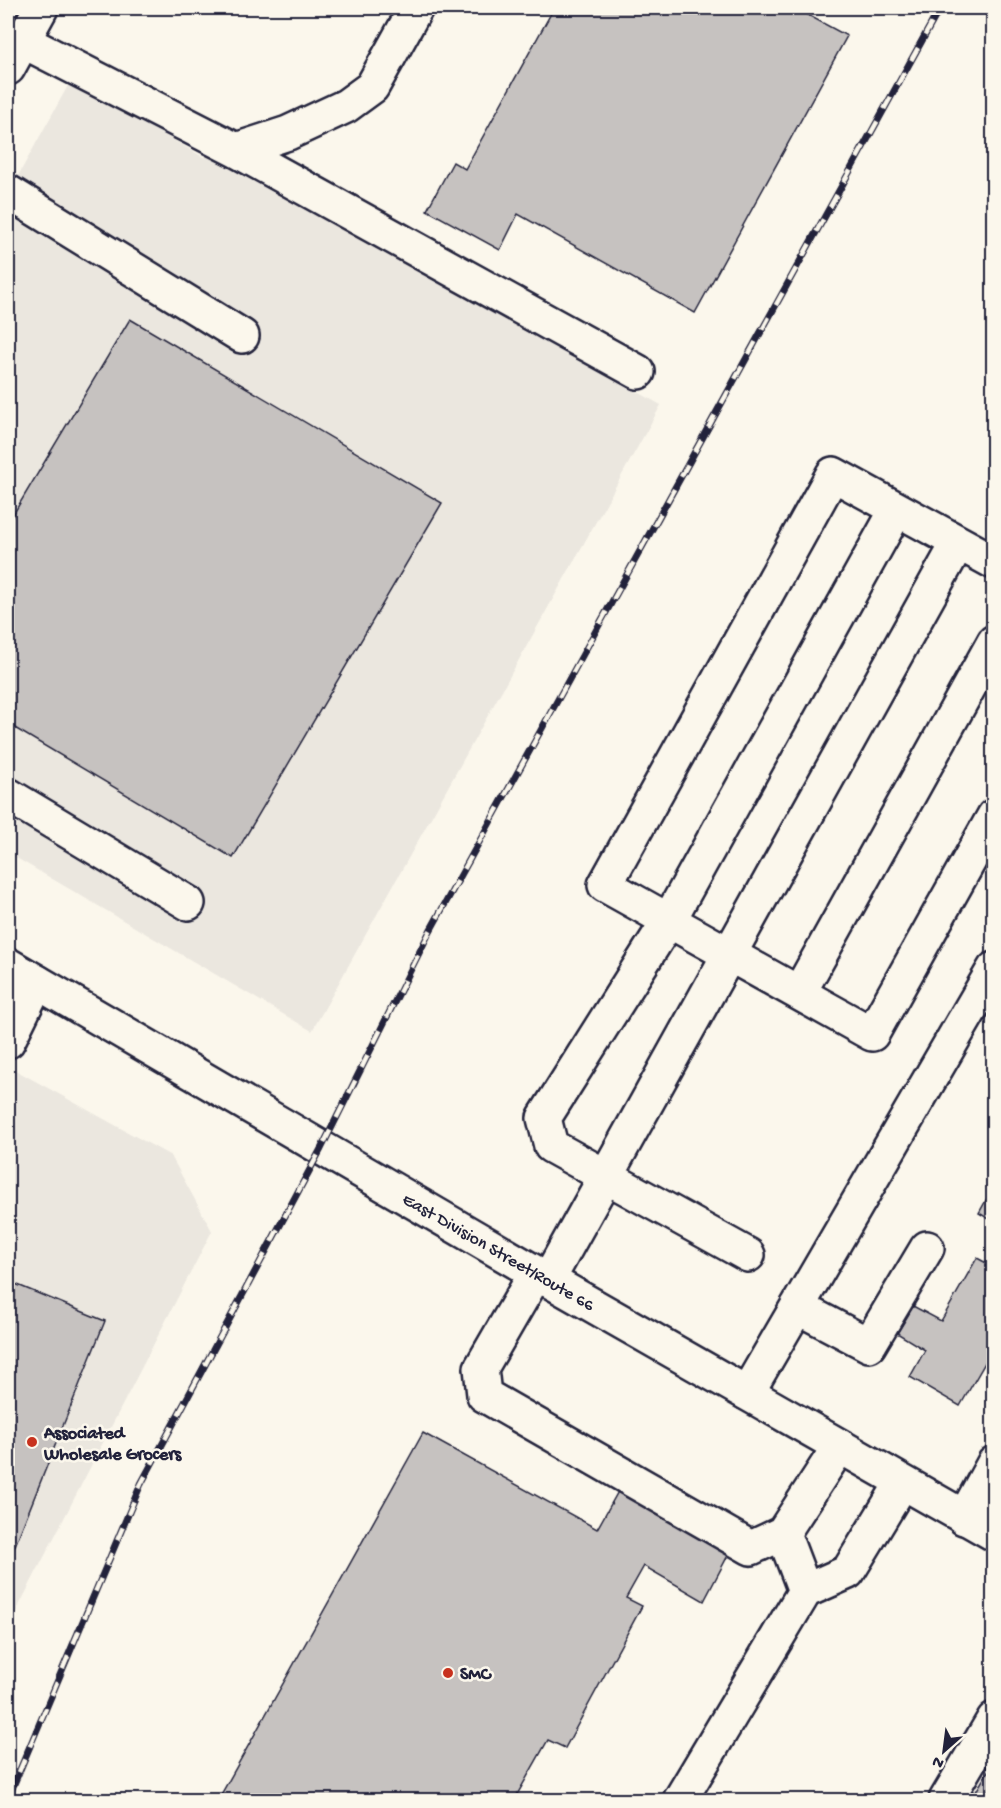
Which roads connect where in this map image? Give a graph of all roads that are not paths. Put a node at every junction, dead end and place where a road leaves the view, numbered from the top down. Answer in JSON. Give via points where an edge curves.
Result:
{"nodes":[{"id":1,"x":41,"y":8,"type":"edge"},
{"id":2,"x":416,"y":8,"type":"edge"},
{"id":3,"x":15,"y":54,"type":"edge"},
{"id":4,"x":236,"y":150,"type":"junction"},
{"id":5,"x":8,"y":192,"type":"edge"},
{"id":6,"x":242,"y":336,"type":"dead end"},
{"id":7,"x":638,"y":372,"type":"dead end"},
{"id":8,"x":897,"y":510,"type":"junction"},
{"id":9,"x":958,"y":543,"type":"junction"},
{"id":10,"x":993,"y":562,"type":"edge"},
{"id":11,"x":993,"y":642,"type":"edge"},
{"id":12,"x":8,"y":795,"type":"edge"},
{"id":13,"x":993,"y":816,"type":"edge"},
{"id":14,"x":188,"y":903,"type":"dead end"},
{"id":15,"x":669,"y":920,"type":"junction"},
{"id":16,"x":729,"y":954,"type":"junction"},
{"id":17,"x":8,"y":965,"type":"edge"},
{"id":18,"x":993,"y":969,"type":"edge"},
{"id":19,"x":37,"y":982,"type":"junction"},
{"id":20,"x":800,"y":993,"type":"junction"},
{"id":21,"x":8,"y":1041,"type":"edge"},
{"id":22,"x":606,"y":1176,"type":"junction"},
{"id":23,"x":927,"y":1248,"type":"dead end"},
{"id":24,"x":748,"y":1255,"type":"dead end"},
{"id":25,"x":542,"y":1276,"type":"junction"},
{"id":26,"x":797,"y":1307,"type":"junction"},
{"id":27,"x":747,"y":1393,"type":"junction"},
{"id":28,"x":839,"y":1447,"type":"junction"},
{"id":29,"x":993,"y":1463,"type":"edge"},
{"id":30,"x":902,"y":1483,"type":"junction"},
{"id":31,"x":964,"y":1518,"type":"junction"},
{"id":32,"x":783,"y":1533,"type":"junction"},
{"id":33,"x":993,"y":1534,"type":"edge"},
{"id":34,"x":806,"y":1591,"type":"junction"},
{"id":35,"x":993,"y":1719,"type":"edge"},
{"id":36,"x":680,"y":1800,"type":"edge"},
{"id":37,"x":946,"y":1800,"type":"edge"}],
"edges":[{"from":1,"to":3,"type":"main road"},
{"from":2,"to":4,"type":"main road","via":[[372,87],[346,106],[288,133]]},
{"from":3,"to":4,"type":"main road"},
{"from":4,"to":7,"type":"main road"},
{"from":5,"to":6,"type":"main road"},
{"from":8,"to":9,"type":"main road"},
{"from":8,"to":15,"type":"main road"},
{"from":8,"to":15,"type":"main road","via":[[833,474],[605,885]]},
{"from":9,"to":10,"type":"main road"},
{"from":9,"to":16,"type":"main road"},
{"from":11,"to":20,"type":"main road"},
{"from":12,"to":14,"type":"main road"},
{"from":13,"to":20,"type":"main road","via":[[872,1034]]},
{"from":15,"to":16,"type":"main road"},
{"from":15,"to":22,"type":"main road","via":[[544,1118],[551,1146]]},
{"from":16,"to":20,"type":"main road"},
{"from":16,"to":22,"type":"main road"},
{"from":17,"to":19,"type":"main road","name":"East Division Street/Route 66"},
{"from":18,"to":26,"type":"main road"},
{"from":19,"to":21,"type":"main road"},
{"from":19,"to":25,"type":"main road","name":"East Division Street/Route 66"},
{"from":22,"to":24,"type":"main road"},
{"from":22,"to":25,"type":"main road"},
{"from":23,"to":26,"type":"main road","via":[[869,1345]]},
{"from":25,"to":27,"type":"main road","name":"East Division Street/Route 66"},
{"from":25,"to":32,"type":"main road","via":[[481,1368],[484,1395],[751,1548]]},
{"from":26,"to":27,"type":"main road"},
{"from":27,"to":28,"type":"main road","name":"East Division Street/Route 66"},
{"from":28,"to":30,"type":"main road","name":"East Division Street/Route 66"},
{"from":28,"to":32,"type":"main road"},
{"from":29,"to":31,"type":"main road"},
{"from":30,"to":31,"type":"main road","name":"East Division Street/Route 66"},
{"from":30,"to":34,"type":"main road","via":[[848,1572]]},
{"from":31,"to":33,"type":"main road","name":"East Division Street/Route 66"},
{"from":32,"to":34,"type":"main road"},
{"from":34,"to":36,"type":"main road"},
{"from":35,"to":37,"type":"main road"}]}
